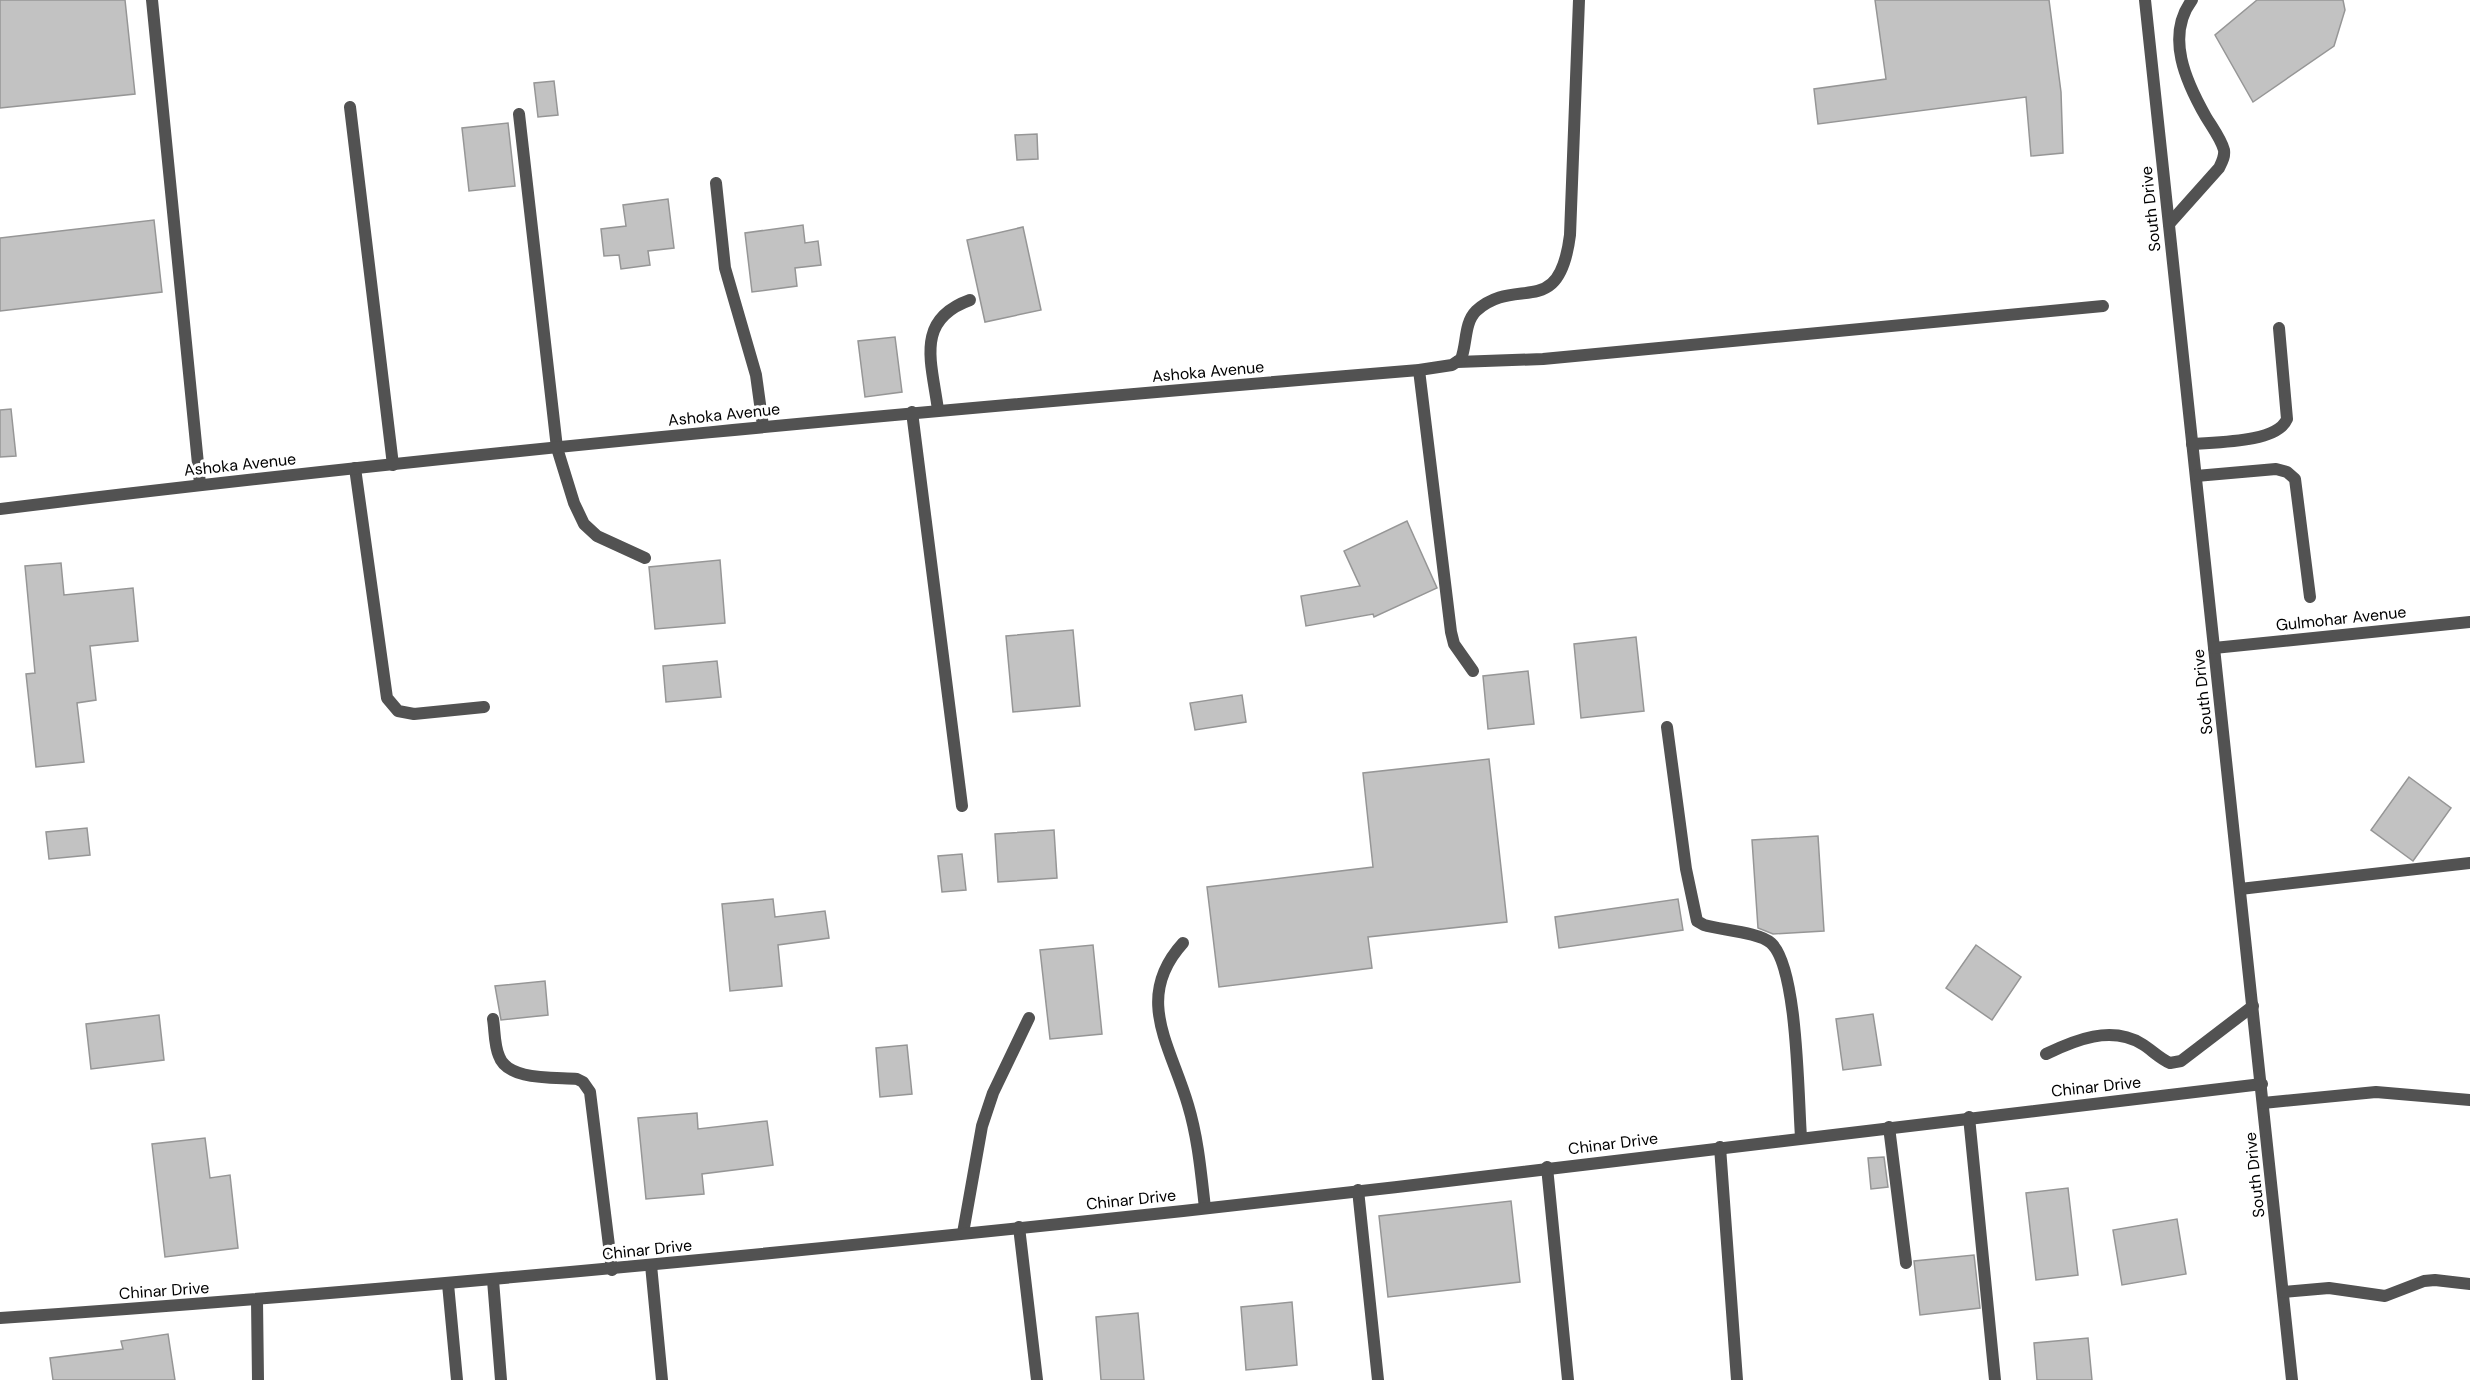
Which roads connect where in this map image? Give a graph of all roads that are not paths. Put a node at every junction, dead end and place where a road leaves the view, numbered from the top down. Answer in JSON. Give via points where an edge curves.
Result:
{"nodes":[{"id":1,"x":152,"y":0,"type":"edge"},
{"id":2,"x":1579,"y":0,"type":"edge"},
{"id":3,"x":2145,"y":0,"type":"edge"},
{"id":4,"x":2192,"y":0,"type":"edge"},
{"id":5,"x":350,"y":107,"type":"dead end"},
{"id":6,"x":519,"y":114,"type":"dead end"},
{"id":7,"x":716,"y":183,"type":"dead end"},
{"id":8,"x":2169,"y":224,"type":"junction"},
{"id":9,"x":970,"y":300,"type":"dead end"},
{"id":10,"x":2103,"y":306,"type":"dead end"},
{"id":11,"x":2279,"y":328,"type":"dead end"},
{"id":12,"x":1454,"y":364,"type":"junction"},
{"id":13,"x":1419,"y":370,"type":"junction"},
{"id":14,"x":938,"y":410,"type":"junction"},
{"id":15,"x":912,"y":412,"type":"junction"},
{"id":16,"x":763,"y":426,"type":"junction"},
{"id":17,"x":2192,"y":444,"type":"junction"},
{"id":18,"x":557,"y":448,"type":"junction"},
{"id":19,"x":393,"y":465,"type":"junction"},
{"id":20,"x":355,"y":468,"type":"junction"},
{"id":21,"x":2196,"y":476,"type":"junction"},
{"id":22,"x":201,"y":484,"type":"junction"},
{"id":23,"x":0,"y":509,"type":"edge"},
{"id":24,"x":645,"y":558,"type":"dead end"},
{"id":25,"x":2310,"y":597,"type":"dead end"},
{"id":26,"x":2470,"y":621,"type":"edge"},
{"id":27,"x":2214,"y":648,"type":"junction"},
{"id":28,"x":1473,"y":671,"type":"dead end"},
{"id":29,"x":484,"y":707,"type":"dead end"},
{"id":30,"x":1667,"y":727,"type":"dead end"},
{"id":31,"x":962,"y":806,"type":"dead end"},
{"id":32,"x":2470,"y":863,"type":"edge"},
{"id":33,"x":2240,"y":889,"type":"junction"},
{"id":34,"x":1183,"y":943,"type":"dead end"},
{"id":35,"x":2253,"y":1006,"type":"junction"},
{"id":36,"x":1029,"y":1018,"type":"dead end"},
{"id":37,"x":493,"y":1019,"type":"dead end"},
{"id":38,"x":2046,"y":1054,"type":"dead end"},
{"id":39,"x":2262,"y":1084,"type":"junction"},
{"id":40,"x":2470,"y":1100,"type":"edge"},
{"id":41,"x":2263,"y":1103,"type":"junction"},
{"id":42,"x":1969,"y":1117,"type":"junction"},
{"id":43,"x":1889,"y":1127,"type":"junction"},
{"id":44,"x":1801,"y":1137,"type":"junction"},
{"id":45,"x":1720,"y":1147,"type":"junction"},
{"id":46,"x":1547,"y":1167,"type":"junction"},
{"id":47,"x":1358,"y":1190,"type":"junction"},
{"id":48,"x":1205,"y":1208,"type":"junction"},
{"id":49,"x":1019,"y":1227,"type":"junction"},
{"id":50,"x":963,"y":1233,"type":"junction"},
{"id":51,"x":1906,"y":1263,"type":"dead end"},
{"id":52,"x":651,"y":1265,"type":"junction"},
{"id":53,"x":612,"y":1270,"type":"junction"},
{"id":54,"x":493,"y":1280,"type":"junction"},
{"id":55,"x":448,"y":1284,"type":"junction"},
{"id":56,"x":2470,"y":1284,"type":"edge"},
{"id":57,"x":2283,"y":1292,"type":"junction"},
{"id":58,"x":257,"y":1300,"type":"junction"},
{"id":59,"x":0,"y":1318,"type":"edge"},
{"id":60,"x":258,"y":1380,"type":"edge"},
{"id":61,"x":457,"y":1380,"type":"edge"},
{"id":62,"x":501,"y":1380,"type":"edge"},
{"id":63,"x":662,"y":1380,"type":"edge"},
{"id":64,"x":1037,"y":1380,"type":"edge"},
{"id":65,"x":1378,"y":1380,"type":"edge"},
{"id":66,"x":1568,"y":1380,"type":"edge"},
{"id":67,"x":1737,"y":1380,"type":"edge"},
{"id":68,"x":1995,"y":1380,"type":"edge"},
{"id":69,"x":2292,"y":1380,"type":"edge"}],
"edges":[{"from":1,"to":22,"type":"street"},
{"from":2,"to":12,"type":"street","via":[[1567,260],[1550,286],[1499,300],[1477,311],[1468,324],[1465,350]]},
{"from":3,"to":8,"type":"street","name":"South Drive"},
{"from":4,"to":8,"type":"street","via":[[2182,14],[2181,57],[2186,77],[2224,156],[2219,168]]},
{"from":5,"to":19,"type":"street"},
{"from":6,"to":18,"type":"street"},
{"from":7,"to":16,"type":"street","via":[[725,268],[756,375]]},
{"from":8,"to":17,"type":"street","name":"South Drive"},
{"from":9,"to":14,"type":"street","via":[[945,311],[934,325],[931,353]]},
{"from":10,"to":12,"type":"street","name":"Ashoka Avenue"},
{"from":11,"to":17,"type":"street","via":[[2287,419],[2284,426],[2268,436]]},
{"from":12,"to":13,"type":"street","name":"Ashoka Avenue"},
{"from":13,"to":14,"type":"street","name":"Ashoka Avenue"},
{"from":13,"to":28,"type":"street","via":[[1451,632],[1454,644]]},
{"from":14,"to":15,"type":"street","name":"Ashoka Avenue"},
{"from":15,"to":16,"type":"street","name":"Ashoka Avenue"},
{"from":15,"to":31,"type":"street"},
{"from":16,"to":18,"type":"street","name":"Ashoka Avenue"},
{"from":17,"to":21,"type":"street","name":"South Drive"},
{"from":18,"to":19,"type":"street","name":"Ashoka Avenue"},
{"from":18,"to":24,"type":"street","via":[[584,524],[597,536]]},
{"from":19,"to":20,"type":"street","name":"Ashoka Avenue"},
{"from":20,"to":22,"type":"street","name":"Ashoka Avenue"},
{"from":20,"to":29,"type":"street","via":[[387,698],[398,711],[414,714]]},
{"from":21,"to":25,"type":"street","via":[[2276,469],[2295,479]]},
{"from":21,"to":27,"type":"street","name":"South Drive"},
{"from":22,"to":23,"type":"street","name":"Ashoka Avenue"},
{"from":26,"to":27,"type":"street","name":"Gulmohar Avenue"},
{"from":27,"to":33,"type":"street","name":"South Drive"},
{"from":30,"to":44,"type":"street","via":[[1697,921],[1770,942],[1781,958],[1793,1024]]},
{"from":32,"to":33,"type":"street"},
{"from":33,"to":35,"type":"street","name":"South Drive"},
{"from":34,"to":48,"type":"street","via":[[1163,969],[1158,994],[1160,1020],[1194,1130]]},
{"from":35,"to":38,"type":"street","via":[[2181,1061],[2170,1063],[2141,1043],[2110,1035],[2074,1040]]},
{"from":35,"to":39,"type":"street","name":"South Drive"},
{"from":36,"to":50,"type":"street","via":[[993,1093],[982,1126]]},
{"from":37,"to":53,"type":"street","via":[[498,1055],[511,1071],[577,1079],[590,1092]]},
{"from":39,"to":41,"type":"street","name":"South Drive"},
{"from":39,"to":42,"type":"street","name":"Chinar Drive"},
{"from":40,"to":41,"type":"street","via":[[2376,1092]]},
{"from":41,"to":57,"type":"street","name":"South Drive"},
{"from":42,"to":43,"type":"street","name":"Chinar Drive"},
{"from":42,"to":68,"type":"street"},
{"from":43,"to":44,"type":"street","name":"Chinar Drive"},
{"from":43,"to":51,"type":"street"},
{"from":44,"to":45,"type":"street","name":"Chinar Drive"},
{"from":45,"to":46,"type":"street","name":"Chinar Drive"},
{"from":45,"to":67,"type":"street"},
{"from":46,"to":47,"type":"street","name":"Chinar Drive"},
{"from":46,"to":66,"type":"street"},
{"from":47,"to":48,"type":"street","name":"Chinar Drive"},
{"from":47,"to":65,"type":"street"},
{"from":48,"to":49,"type":"street","name":"Chinar Drive"},
{"from":49,"to":50,"type":"street","name":"Chinar Drive"},
{"from":49,"to":64,"type":"street"},
{"from":50,"to":52,"type":"street","name":"Chinar Drive"},
{"from":52,"to":53,"type":"street","name":"Chinar Drive"},
{"from":52,"to":63,"type":"street"},
{"from":53,"to":54,"type":"street","name":"Chinar Drive"},
{"from":54,"to":55,"type":"street","name":"Chinar Drive"},
{"from":54,"to":62,"type":"street"},
{"from":55,"to":58,"type":"street","name":"Chinar Drive"},
{"from":55,"to":61,"type":"street"},
{"from":56,"to":57,"type":"street","via":[[2424,1281],[2385,1296],[2329,1288]]},
{"from":57,"to":69,"type":"street","name":"South Drive"},
{"from":58,"to":59,"type":"street","name":"Chinar Drive"},
{"from":58,"to":60,"type":"street"}]}
